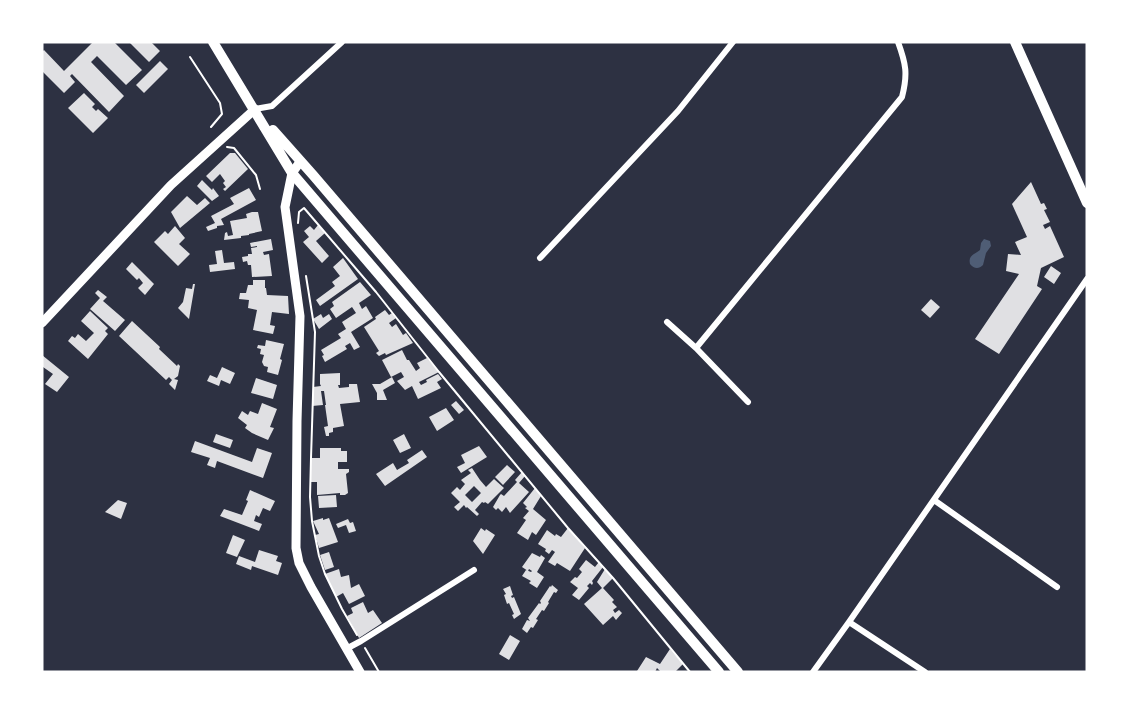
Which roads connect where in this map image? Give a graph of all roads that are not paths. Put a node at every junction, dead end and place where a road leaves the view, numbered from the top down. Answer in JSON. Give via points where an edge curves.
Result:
{"nodes":[{"id":1,"x":342,"y":42,"type":"edge"},
{"id":2,"x":733,"y":42,"type":"edge"},
{"id":3,"x":898,"y":42,"type":"edge"},
{"id":4,"x":1015,"y":42,"type":"edge"},
{"id":5,"x":217,"y":44,"type":"edge"},
{"id":6,"x":255,"y":109,"type":"junction"},
{"id":7,"x":300,"y":162,"type":"junction"},
{"id":8,"x":292,"y":173,"type":"junction"},
{"id":9,"x":1087,"y":203,"type":"edge"},
{"id":10,"x":540,"y":258,"type":"dead end"},
{"id":11,"x":1087,"y":279,"type":"edge"},
{"id":12,"x":668,"y":322,"type":"dead end"},
{"id":13,"x":42,"y":323,"type":"edge"},
{"id":14,"x":696,"y":348,"type":"junction"},
{"id":15,"x":748,"y":402,"type":"dead end"},
{"id":16,"x":587,"y":496,"type":"junction"},
{"id":17,"x":934,"y":500,"type":"junction"},
{"id":18,"x":576,"y":505,"type":"junction"},
{"id":19,"x":474,"y":570,"type":"dead end"},
{"id":20,"x":1057,"y":587,"type":"dead end"},
{"id":21,"x":849,"y":622,"type":"junction"},
{"id":22,"x":346,"y":649,"type":"junction"},
{"id":23,"x":360,"y":672,"type":"edge"},
{"id":24,"x":719,"y":672,"type":"edge"},
{"id":25,"x":738,"y":672,"type":"edge"},
{"id":26,"x":813,"y":672,"type":"edge"},
{"id":27,"x":925,"y":672,"type":"edge"}],
"edges":[{"from":1,"to":6,"type":"street","via":[[272,106]]},
{"from":2,"to":10,"type":"street","via":[[678,111]]},
{"from":3,"to":14,"type":"street","via":[[907,79],[902,97]]},
{"from":4,"to":9,"type":"main road"},
{"from":5,"to":6,"type":"main road"},
{"from":6,"to":7,"type":"main road"},
{"from":6,"to":8,"type":"main road"},
{"from":6,"to":13,"type":"street","via":[[171,185]]},
{"from":7,"to":8,"type":"street"},
{"from":7,"to":16,"type":"main road"},
{"from":8,"to":18,"type":"main road"},
{"from":8,"to":22,"type":"street","via":[[285,207],[300,316],[296,548],[299,563]]},
{"from":11,"to":17,"type":"street"},
{"from":12,"to":14,"type":"street"},
{"from":14,"to":15,"type":"street"},
{"from":16,"to":18,"type":"main road"},
{"from":16,"to":25,"type":"main road"},
{"from":17,"to":20,"type":"street"},
{"from":17,"to":21,"type":"street"},
{"from":18,"to":24,"type":"main road"},
{"from":19,"to":22,"type":"street"},
{"from":21,"to":26,"type":"street"},
{"from":21,"to":27,"type":"street"},
{"from":22,"to":23,"type":"street"}]}
